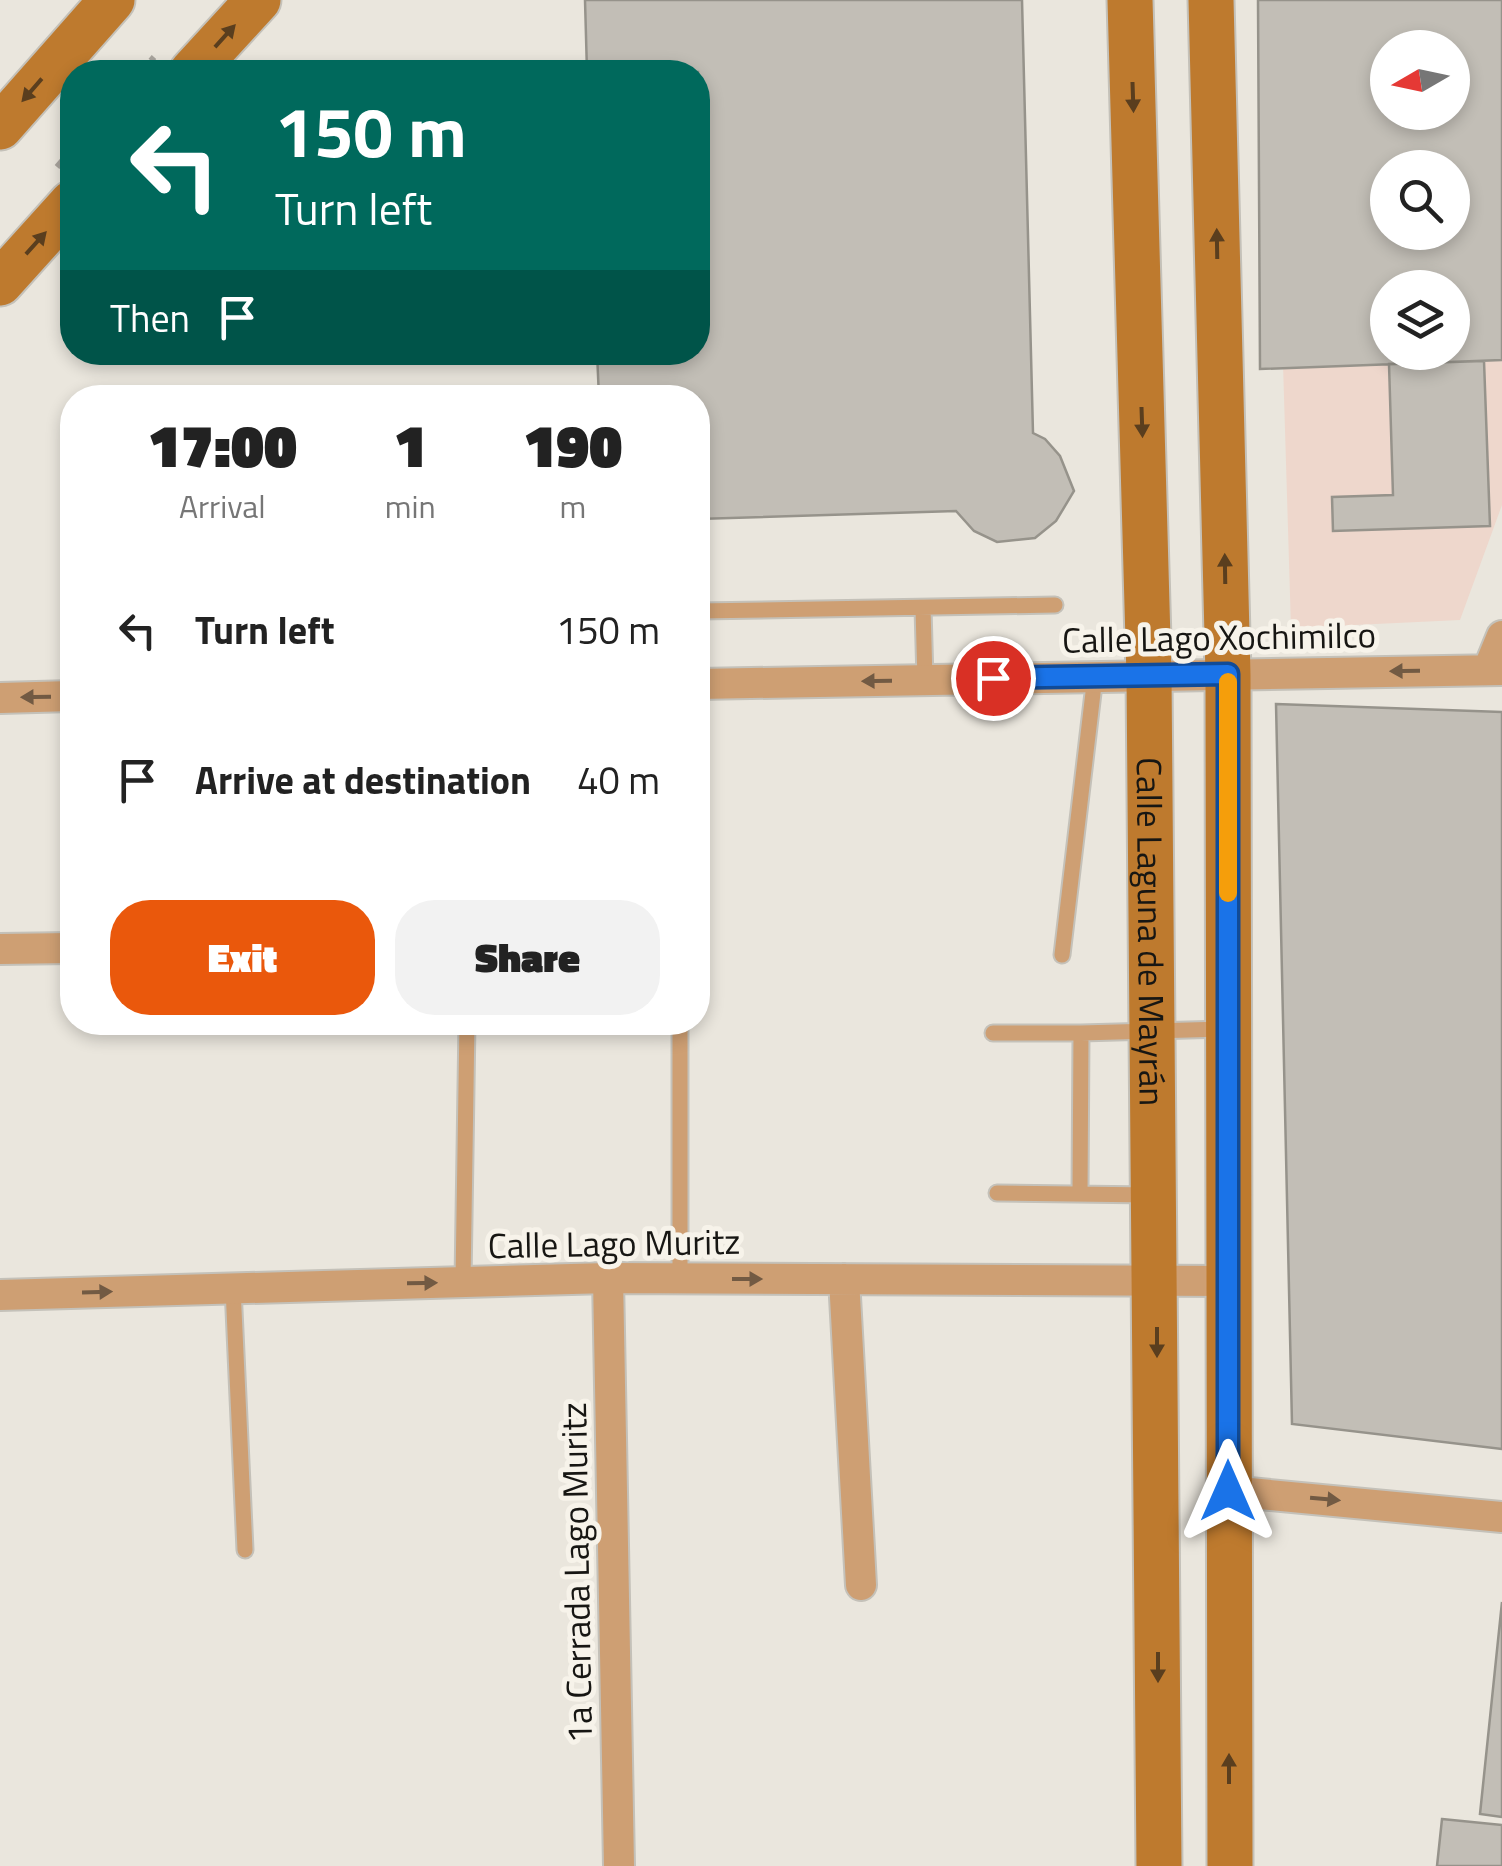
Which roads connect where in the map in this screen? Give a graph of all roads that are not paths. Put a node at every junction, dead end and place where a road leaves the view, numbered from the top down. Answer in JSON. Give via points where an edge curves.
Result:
{"nodes":[{"id":1,"x":112,"y":0,"type":"edge"},
{"id":2,"x":258,"y":0,"type":"edge"},
{"id":3,"x":1130,"y":0,"type":"edge"},
{"id":4,"x":1211,"y":0,"type":"edge"},
{"id":5,"x":203,"y":60,"type":"edge"},
{"id":6,"x":0,"y":128,"type":"edge"},
{"id":7,"x":60,"y":216,"type":"edge"},
{"id":8,"x":0,"y":282,"type":"edge"},
{"id":9,"x":1055,"y":605,"type":"dead end"},
{"id":10,"x":924,"y":608,"type":"junction"},
{"id":11,"x":710,"y":612,"type":"edge"},
{"id":12,"x":1502,"y":636,"type":"edge"},
{"id":13,"x":1495,"y":670,"type":"edge"},
{"id":14,"x":1228,"y":674,"type":"junction"},
{"id":15,"x":1095,"y":676,"type":"junction"},
{"id":16,"x":1149,"y":676,"type":"junction"},
{"id":17,"x":925,"y":680,"type":"junction"},
{"id":18,"x":710,"y":684,"type":"edge"},
{"id":19,"x":60,"y":696,"type":"edge"},
{"id":20,"x":0,"y":698,"type":"edge"},
{"id":21,"x":60,"y":948,"type":"edge"},
{"id":22,"x":0,"y":949,"type":"edge"},
{"id":23,"x":1062,"y":955,"type":"dead end"},
{"id":24,"x":1228,"y":1028,"type":"junction"},
{"id":25,"x":1153,"y":1030,"type":"junction"},
{"id":26,"x":993,"y":1033,"type":"dead end"},
{"id":27,"x":1081,"y":1034,"type":"junction"},
{"id":28,"x":467,"y":1035,"type":"edge"},
{"id":29,"x":680,"y":1035,"type":"edge"},
{"id":30,"x":1080,"y":1192,"type":"junction"},
{"id":31,"x":997,"y":1193,"type":"dead end"},
{"id":32,"x":1155,"y":1195,"type":"junction"},
{"id":33,"x":608,"y":1278,"type":"junction"},
{"id":34,"x":680,"y":1278,"type":"junction"},
{"id":35,"x":844,"y":1279,"type":"junction"},
{"id":36,"x":1156,"y":1281,"type":"junction"},
{"id":37,"x":1228,"y":1281,"type":"junction"},
{"id":38,"x":463,"y":1282,"type":"junction"},
{"id":39,"x":232,"y":1288,"type":"junction"},
{"id":40,"x":0,"y":1295,"type":"edge"},
{"id":41,"x":1228,"y":1491,"type":"junction"},
{"id":42,"x":1502,"y":1518,"type":"edge"},
{"id":43,"x":245,"y":1550,"type":"dead end"},
{"id":44,"x":861,"y":1585,"type":"dead end"},
{"id":45,"x":619,"y":1866,"type":"edge"},
{"id":46,"x":1159,"y":1866,"type":"edge"},
{"id":47,"x":1230,"y":1866,"type":"edge"}],
"edges":[{"from":1,"to":6,"type":"street","one_way":true},
{"from":5,"to":2,"type":"street","one_way":true},
{"from":3,"to":16,"type":"street","name":"Calle Laguna de Mayrán","one_way":true},
{"from":14,"to":4,"type":"street","name":"Calle Laguna de Mayrán","one_way":true},
{"from":8,"to":7,"type":"street","one_way":true},
{"from":9,"to":10,"type":"lane"},
{"from":10,"to":11,"type":"lane"},
{"from":10,"to":17,"type":"lane"},
{"from":12,"to":13,"type":"street"},
{"from":13,"to":14,"type":"street","name":"Calle Lago Xochimilco","one_way":true},
{"from":14,"to":16,"type":"street","name":"Calle Lago Xochimilco"},
{"from":14,"to":24,"type":"street","name":"Calle Laguna de Mayrán"},
{"from":15,"to":16,"type":"street","name":"Calle Lago Xochimilco"},
{"from":15,"to":17,"type":"street","name":"Calle Lago Xochimilco"},
{"from":15,"to":23,"type":"lane"},
{"from":16,"to":25,"type":"street","name":"Calle Laguna de Mayrán"},
{"from":17,"to":18,"type":"street","name":"Calle Lago Xochimilco","one_way":true},
{"from":19,"to":20,"type":"street","one_way":true},
{"from":21,"to":22,"type":"street"},
{"from":24,"to":25,"type":"lane"},
{"from":24,"to":37,"type":"street","name":"Calle Laguna de Mayrán"},
{"from":25,"to":27,"type":"lane"},
{"from":25,"to":32,"type":"street","name":"Calle Laguna de Mayrán"},
{"from":26,"to":27,"type":"lane"},
{"from":27,"to":30,"type":"lane"},
{"from":28,"to":38,"type":"lane"},
{"from":29,"to":34,"type":"lane"},
{"from":30,"to":31,"type":"lane"},
{"from":30,"to":32,"type":"lane"},
{"from":32,"to":36,"type":"street","name":"Calle Laguna de Mayrán"},
{"from":33,"to":34,"type":"street","name":"Calle Lago Muritz"},
{"from":33,"to":38,"type":"street","name":"Calle Lago Muritz"},
{"from":33,"to":45,"type":"street","name":"1a Cerrada Lago Muritz"},
{"from":34,"to":35,"type":"street","name":"Calle Lago Muritz","one_way":true},
{"from":35,"to":36,"type":"street","name":"Calle Lago Muritz"},
{"from":35,"to":44,"type":"street"},
{"from":36,"to":37,"type":"street","name":"Calle Lago Muritz"},
{"from":36,"to":46,"type":"street","name":"Calle Laguna de Mayrán","one_way":true},
{"from":37,"to":41,"type":"street","name":"Calle Laguna de Mayrán"},
{"from":39,"to":38,"type":"street","name":"Calle Lago Muritz","one_way":true},
{"from":40,"to":39,"type":"street","name":"Calle Lago Muritz","one_way":true},
{"from":39,"to":43,"type":"lane"},
{"from":41,"to":42,"type":"street","one_way":true},
{"from":47,"to":41,"type":"street","name":"Calle Laguna de Mayrán","one_way":true}]}
